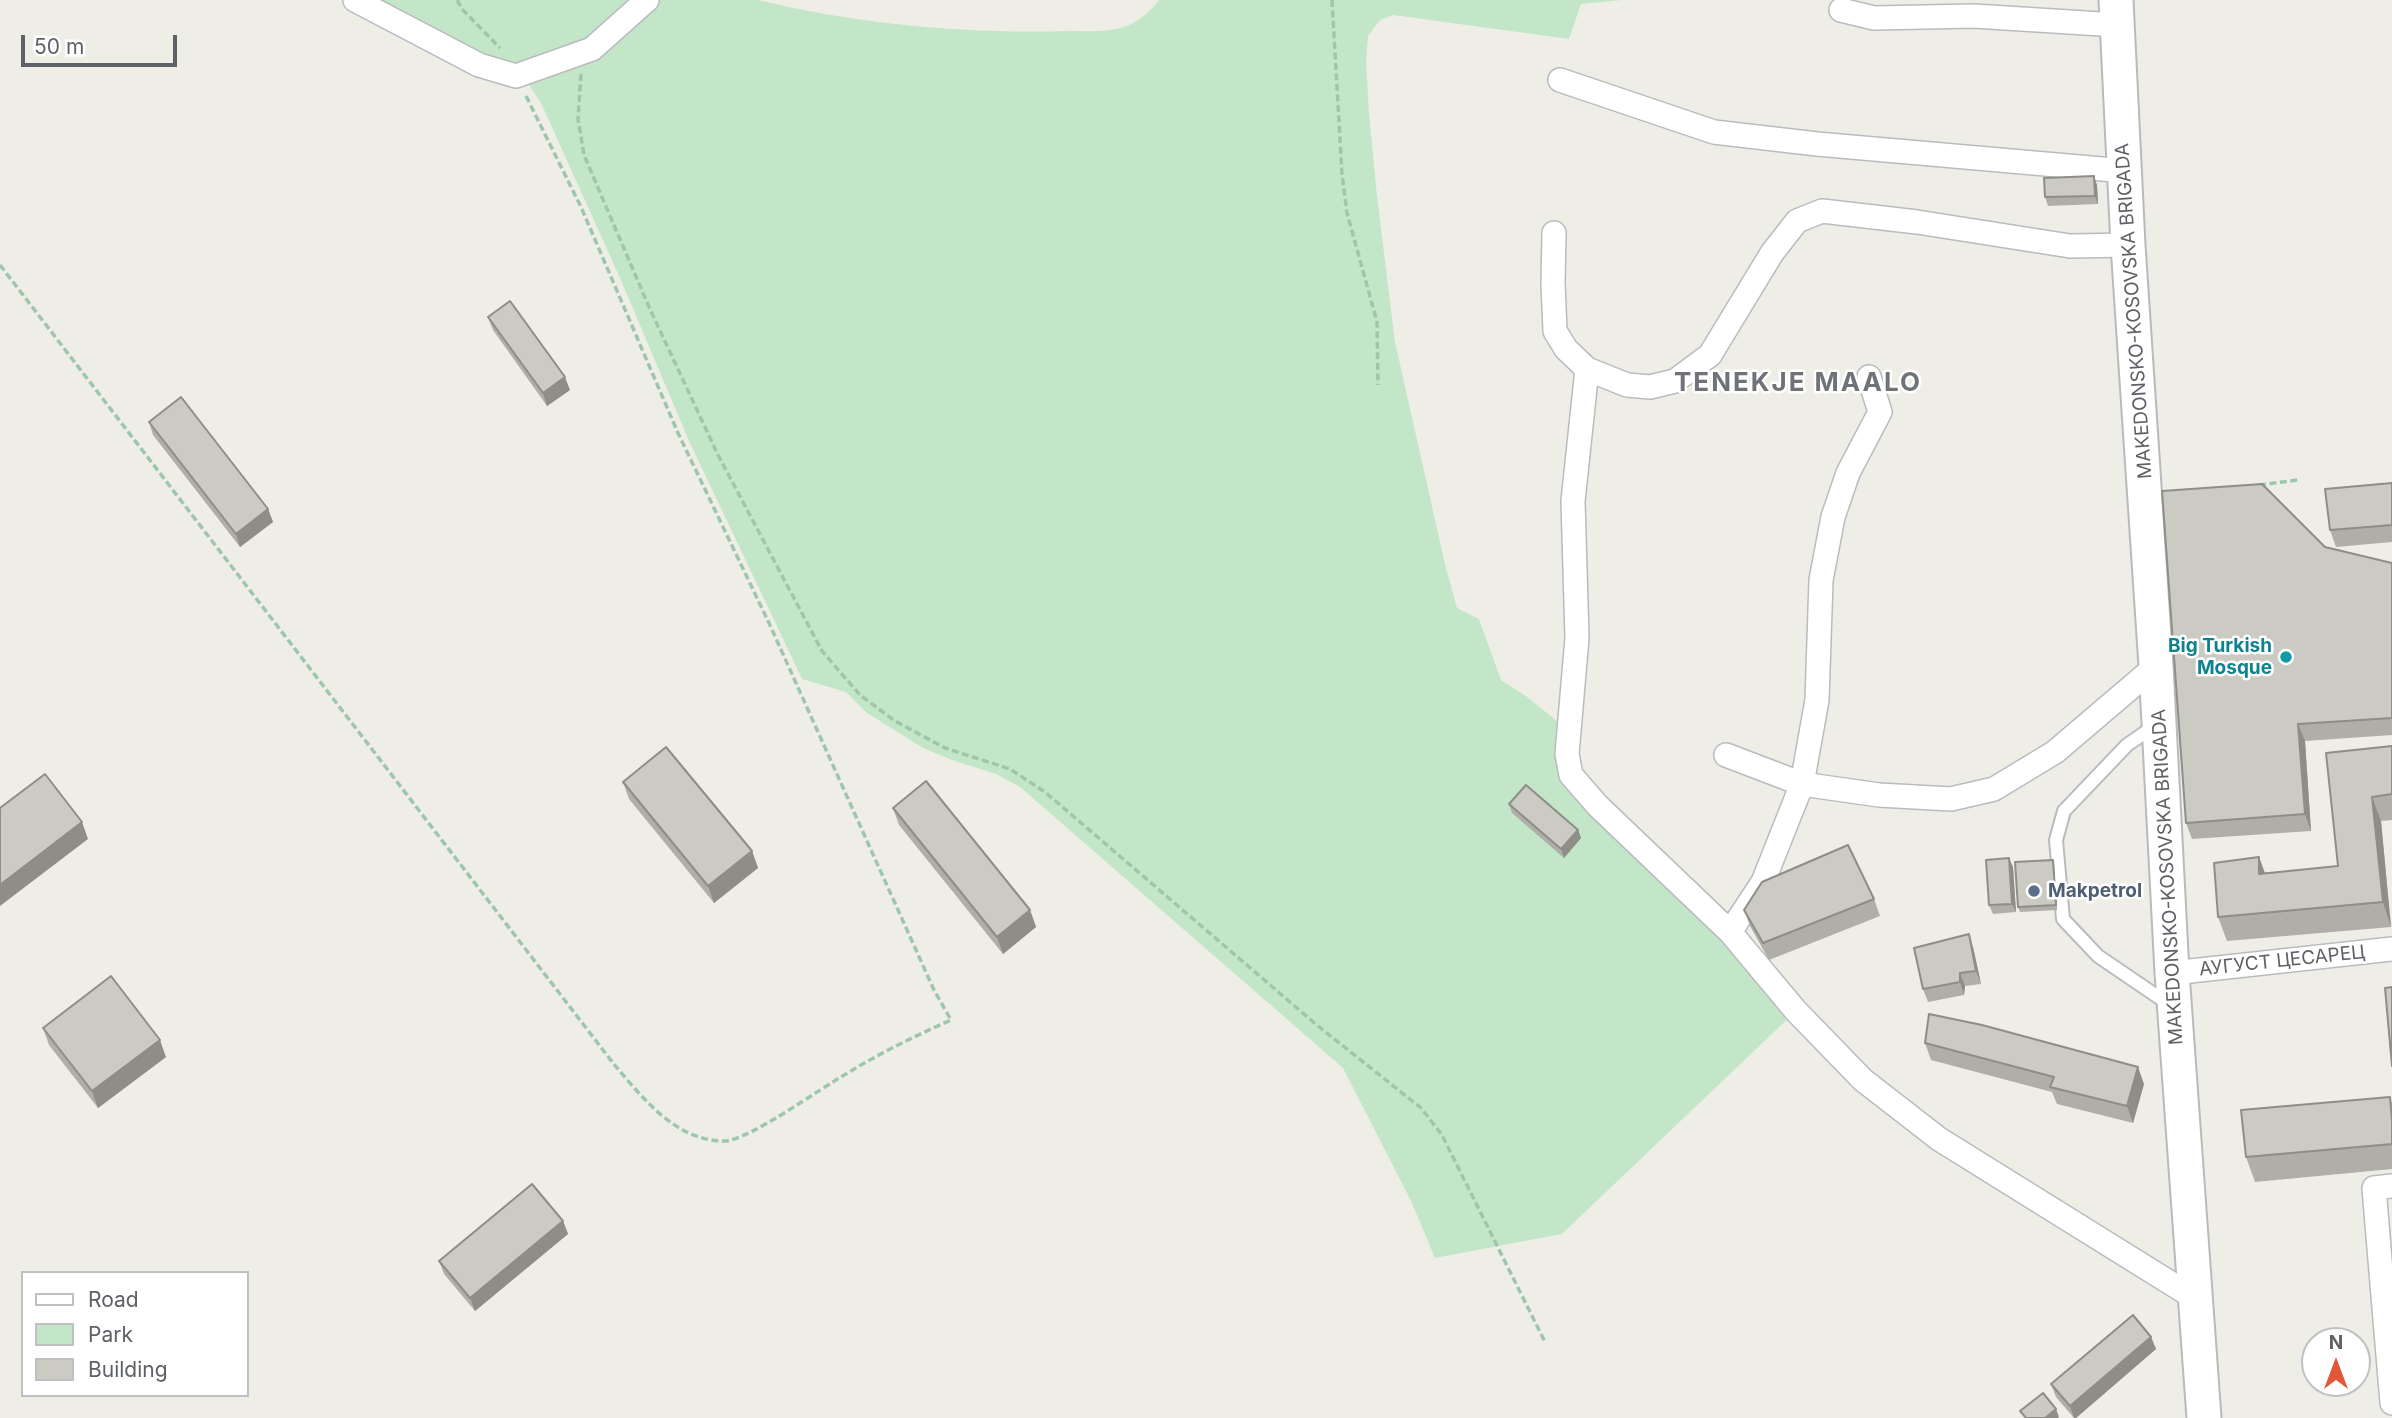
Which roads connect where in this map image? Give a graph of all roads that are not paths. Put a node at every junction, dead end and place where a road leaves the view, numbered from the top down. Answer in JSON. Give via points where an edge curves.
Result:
{"nodes":[{"id":1,"x":355,"y":0,"type":"edge"},
{"id":2,"x":647,"y":0,"type":"edge"},
{"id":3,"x":1840,"y":10,"type":"dead end"},
{"id":4,"x":2116,"y":13,"type":"edge"},
{"id":5,"x":1560,"y":80,"type":"dead end"},
{"id":6,"x":2125,"y":171,"type":"junction"},
{"id":7,"x":1554,"y":233,"type":"dead end"},
{"id":8,"x":2129,"y":245,"type":"junction"},
{"id":9,"x":1587,"y":369,"type":"junction"},
{"id":10,"x":1869,"y":377,"type":"dead end"},
{"id":11,"x":2156,"y":666,"type":"junction"},
{"id":12,"x":2159,"y":723,"type":"junction"},
{"id":13,"x":1726,"y":755,"type":"dead end"},
{"id":14,"x":1802,"y":784,"type":"junction"},
{"id":15,"x":1730,"y":932,"type":"junction"},
{"id":16,"x":2392,"y":949,"type":"edge"},
{"id":17,"x":2172,"y":973,"type":"junction"},
{"id":18,"x":2176,"y":1009,"type":"junction"},
{"id":19,"x":2392,"y":1186,"type":"edge"},
{"id":20,"x":2193,"y":1297,"type":"junction"},
{"id":21,"x":2392,"y":1403,"type":"edge"},
{"id":22,"x":2204,"y":1418,"type":"edge"}],
"edges":[{"from":1,"to":2,"type":"street","via":[[479,65],[516,76],[592,50]]},
{"from":3,"to":4,"type":"street","via":[[1874,18]]},
{"from":4,"to":6,"type":"street","name":"MAKEDONSKO-KOSOVSKA BRIGADA"},
{"from":5,"to":6,"type":"street","via":[[1714,132]]},
{"from":6,"to":8,"type":"street","name":"MAKEDONSKO-KOSOVSKA BRIGADA"},
{"from":7,"to":9,"type":"street","via":[[1555,331]]},
{"from":8,"to":9,"type":"street","via":[[2070,246],[1822,211],[1797,221],[1772,253],[1710,355],[1675,381],[1627,386]]},
{"from":8,"to":11,"type":"street","name":"MAKEDONSKO-KOSOVSKA BRIGADA"},
{"from":9,"to":15,"type":"street","via":[[1573,501],[1577,638],[1568,764],[1571,775],[1598,806]]},
{"from":10,"to":14,"type":"street","via":[[1880,412],[1848,473],[1833,517],[1821,580],[1817,700]]},
{"from":11,"to":12,"type":"street","name":"MAKEDONSKO-KOSOVSKA BRIGADA"},
{"from":11,"to":14,"type":"street","via":[[2055,752],[1994,789],[1951,799]]},
{"from":12,"to":17,"type":"street","name":"MAKEDONSKO-KOSOVSKA BRIGADA"},
{"from":12,"to":18,"type":"lane","via":[[2127,745],[2064,811],[2056,840],[2063,919],[2098,956]]},
{"from":13,"to":14,"type":"street"},
{"from":14,"to":15,"type":"street","via":[[1763,882]]},
{"from":15,"to":20,"type":"street","via":[[1796,1011],[1863,1080],[1939,1139]]},
{"from":16,"to":17,"type":"street","name":"АУГУСТ ЦЕСАРЕЦ"},
{"from":17,"to":18,"type":"street","name":"MAKEDONSKO-KOSOVSKA BRIGADA"},
{"from":18,"to":20,"type":"street","name":"MAKEDONSKO-KOSOVSKA BRIGADA"},
{"from":19,"to":21,"type":"street","via":[[2374,1188]]},
{"from":20,"to":22,"type":"street","name":"MAKEDONSKO-KOSOVSKA BRIGADA"}]}
